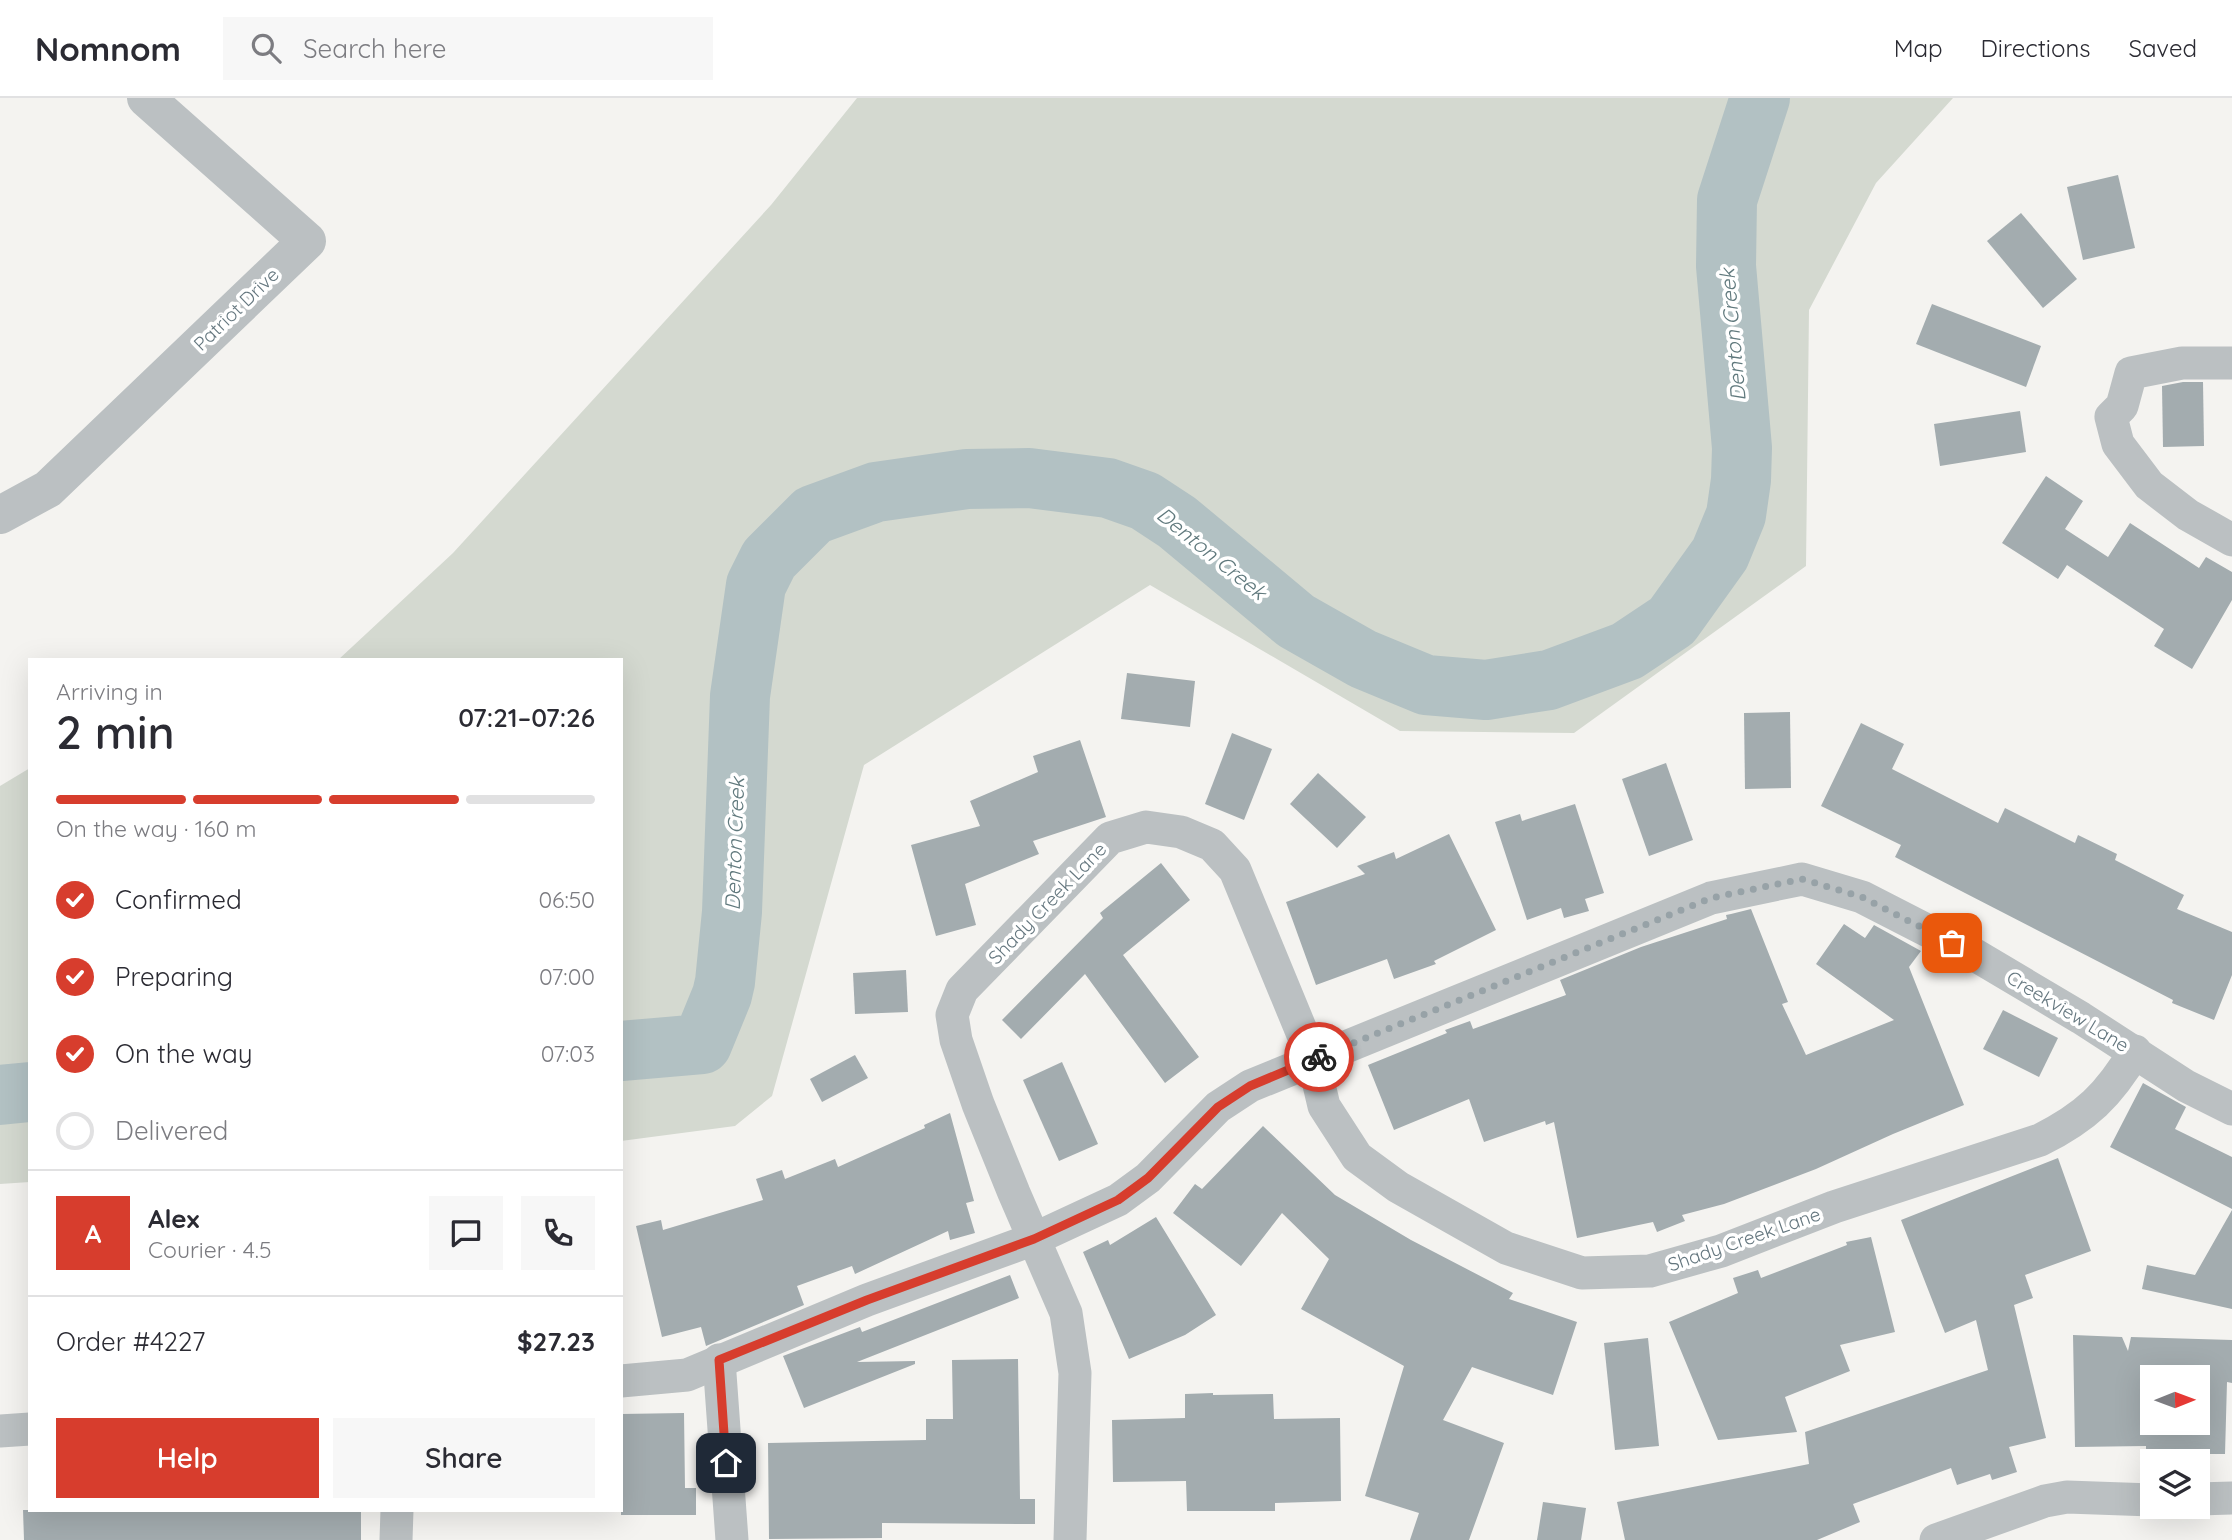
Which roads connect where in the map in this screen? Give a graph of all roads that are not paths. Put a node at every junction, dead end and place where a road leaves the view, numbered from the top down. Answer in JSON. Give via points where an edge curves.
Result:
{"nodes":[{"id":1,"x":146,"y":98,"type":"edge"},
{"id":2,"x":2232,"y":363,"type":"edge"},
{"id":3,"x":0,"y":515,"type":"edge"},
{"id":4,"x":2232,"y":540,"type":"edge"},
{"id":5,"x":2135,"y":1051,"type":"junction"},
{"id":6,"x":1313,"y":1059,"type":"junction"},
{"id":7,"x":2232,"y":1109,"type":"edge"},
{"id":8,"x":1034,"y":1239,"type":"junction"},
{"id":9,"x":719,"y":1360,"type":"junction"},
{"id":10,"x":623,"y":1381,"type":"edge"},
{"id":11,"x":28,"y":1429,"type":"edge"},
{"id":12,"x":0,"y":1431,"type":"edge"},
{"id":13,"x":2232,"y":1497,"type":"edge"},
{"id":14,"x":2210,"y":1498,"type":"edge"},
{"id":15,"x":2140,"y":1500,"type":"edge"},
{"id":16,"x":397,"y":1512,"type":"edge"},
{"id":17,"x":396,"y":1540,"type":"edge"},
{"id":18,"x":732,"y":1540,"type":"edge"},
{"id":19,"x":1070,"y":1540,"type":"edge"},
{"id":20,"x":1936,"y":1540,"type":"edge"}],
"edges":[{"from":1,"to":3,"type":"street","name":"Patriot Drive","via":[[307,241],[48,489]]},
{"from":2,"to":4,"type":"street","via":[[2182,363],[2131,373],[2122,405],[2111,417],[2118,444],[2149,485]]},
{"from":5,"to":6,"type":"street","name":"Creekview Lane","via":[[1975,955],[1862,897],[1802,879],[1711,898]]},
{"from":5,"to":6,"type":"street","name":"Shady Creek Lane","via":[[2116,1082],[2095,1104],[2068,1126],[2040,1140],[1834,1207],[1721,1251],[1650,1271],[1582,1273],[1506,1248],[1398,1187],[1357,1157],[1324,1106]]},
{"from":5,"to":7,"type":"street","name":"Creekview Lane","via":[[2186,1086]]},
{"from":6,"to":8,"type":"street","name":"Creekview Lane","via":[[1250,1086],[1218,1107],[1148,1178],[1118,1200]]},
{"from":6,"to":8,"type":"street","name":"Shady Creek Lane","via":[[1235,870],[1212,845],[1181,832],[1146,827],[1110,838],[962,990],[952,1015],[978,1104]]},
{"from":8,"to":9,"type":"street","name":"Creekview Lane"},
{"from":8,"to":19,"type":"street","name":"Shady Creek Lane","via":[[1066,1314],[1075,1373]]},
{"from":9,"to":10,"type":"street","name":"Creekview Lane","via":[[687,1375]]},
{"from":9,"to":18,"type":"street"},
{"from":11,"to":12,"type":"street"},
{"from":13,"to":14,"type":"street"},
{"from":15,"to":20,"type":"street","via":[[2067,1497],[2045,1501]]},
{"from":16,"to":17,"type":"street"}]}
